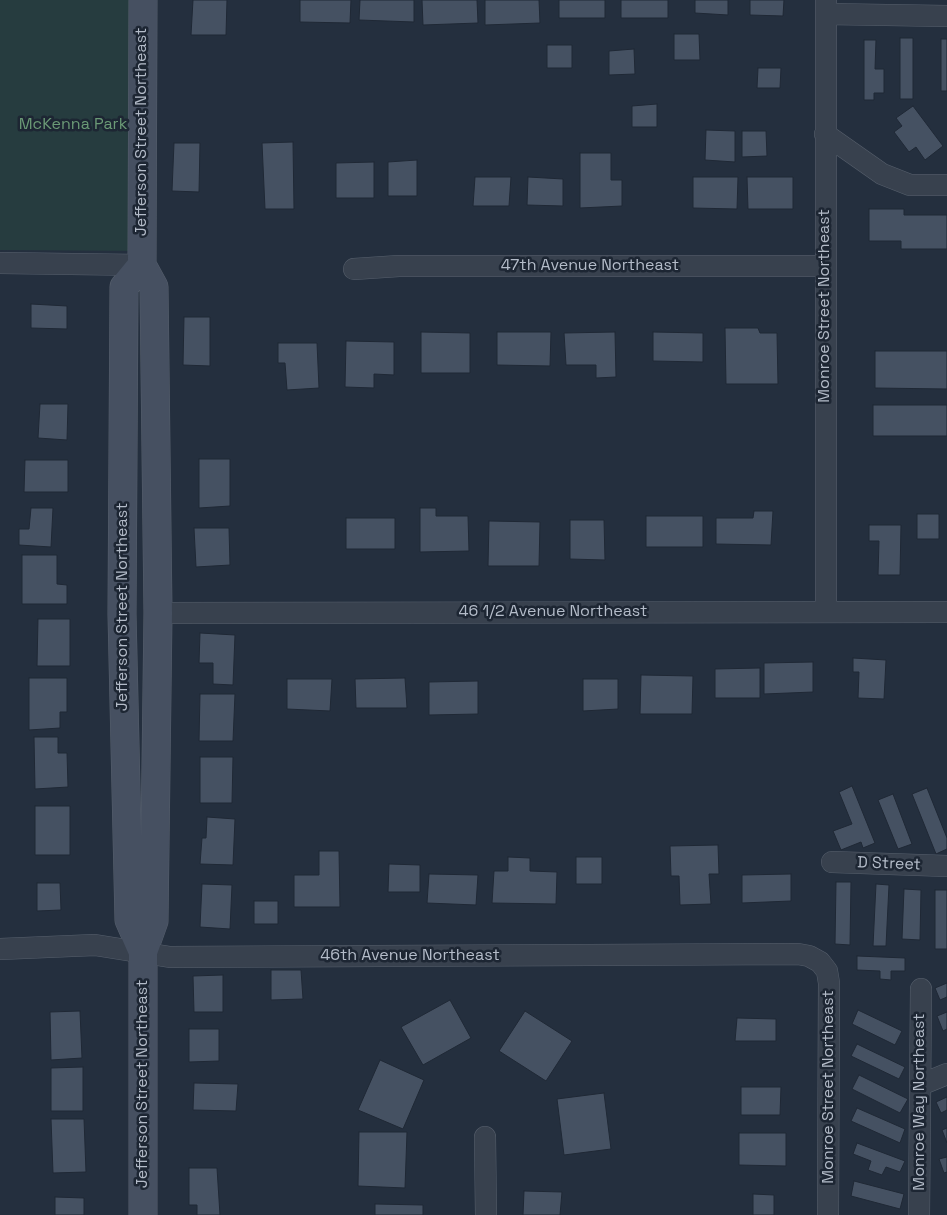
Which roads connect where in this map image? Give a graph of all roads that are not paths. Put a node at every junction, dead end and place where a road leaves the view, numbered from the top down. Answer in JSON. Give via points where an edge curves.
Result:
{"nodes":[{"id":1,"x":143,"y":0,"type":"edge"},
{"id":2,"x":826,"y":7,"type":"edge"},
{"id":3,"x":947,"y":16,"type":"edge"},
{"id":4,"x":825,"y":134,"type":"junction"},
{"id":5,"x":947,"y":185,"type":"edge"},
{"id":6,"x":0,"y":262,"type":"edge"},
{"id":7,"x":142,"y":264,"type":"junction"},
{"id":8,"x":826,"y":266,"type":"junction"},
{"id":9,"x":354,"y":269,"type":"dead end"},
{"id":10,"x":826,"y":611,"type":"junction"},
{"id":11,"x":947,"y":612,"type":"edge"},
{"id":12,"x":158,"y":613,"type":"junction"},
{"id":13,"x":832,"y":862,"type":"dead end"},
{"id":14,"x":947,"y":866,"type":"edge"},
{"id":15,"x":0,"y":949,"type":"edge"},
{"id":16,"x":143,"y":952,"type":"junction"},
{"id":17,"x":820,"y":962,"type":"joint"},
{"id":18,"x":920,"y":989,"type":"dead end"},
{"id":19,"x":947,"y":1074,"type":"edge"},
{"id":20,"x":920,"y":1085,"type":"junction"},
{"id":21,"x":485,"y":1137,"type":"dead end"},
{"id":22,"x":143,"y":1215,"type":"edge"},
{"id":23,"x":486,"y":1215,"type":"edge"},
{"id":24,"x":828,"y":1215,"type":"edge"},
{"id":25,"x":919,"y":1215,"type":"edge"}],
"edges":[{"from":1,"to":7,"type":"street","name":"Jefferson Street Northeast"},
{"from":2,"to":3,"type":"street"},
{"from":2,"to":4,"type":"street","name":"Monroe Street Northeast"},
{"from":4,"to":5,"type":"street","via":[[882,174],[910,185]]},
{"from":4,"to":8,"type":"street","name":"Monroe Street Northeast"},
{"from":6,"to":7,"type":"street"},
{"from":7,"to":12,"type":"street","name":"Jefferson Street Northeast","via":[[154,287]]},
{"from":7,"to":16,"type":"street","name":"Jefferson Street Northeast","via":[[124,287],[122,614],[129,920]]},
{"from":8,"to":9,"type":"street","name":"47th Avenue Northeast","via":[[399,266]]},
{"from":8,"to":10,"type":"street","name":"Monroe Street Northeast"},
{"from":10,"to":11,"type":"street","name":"46 1/2 Avenue Northeast"},
{"from":10,"to":12,"type":"street","name":"46 1/2 Avenue Northeast"},
{"from":12,"to":16,"type":"street","name":"Jefferson Street Northeast","via":[[154,921]]},
{"from":13,"to":14,"type":"street","name":"D Street"},
{"from":15,"to":16,"type":"street","name":"46th Avenue Northeast","via":[[95,945]]},
{"from":16,"to":17,"type":"street","name":"46th Avenue Northeast","via":[[170,957],[798,954]]},
{"from":16,"to":22,"type":"street","name":"Jefferson Street Northeast"},
{"from":17,"to":24,"type":"street","name":"Monroe Street Northeast","via":[[827,971],[829,982]]},
{"from":18,"to":20,"type":"street","name":"Monroe Way Northeast"},
{"from":19,"to":20,"type":"street"},
{"from":20,"to":25,"type":"street","name":"Monroe Way Northeast"},
{"from":21,"to":23,"type":"street"}]}
